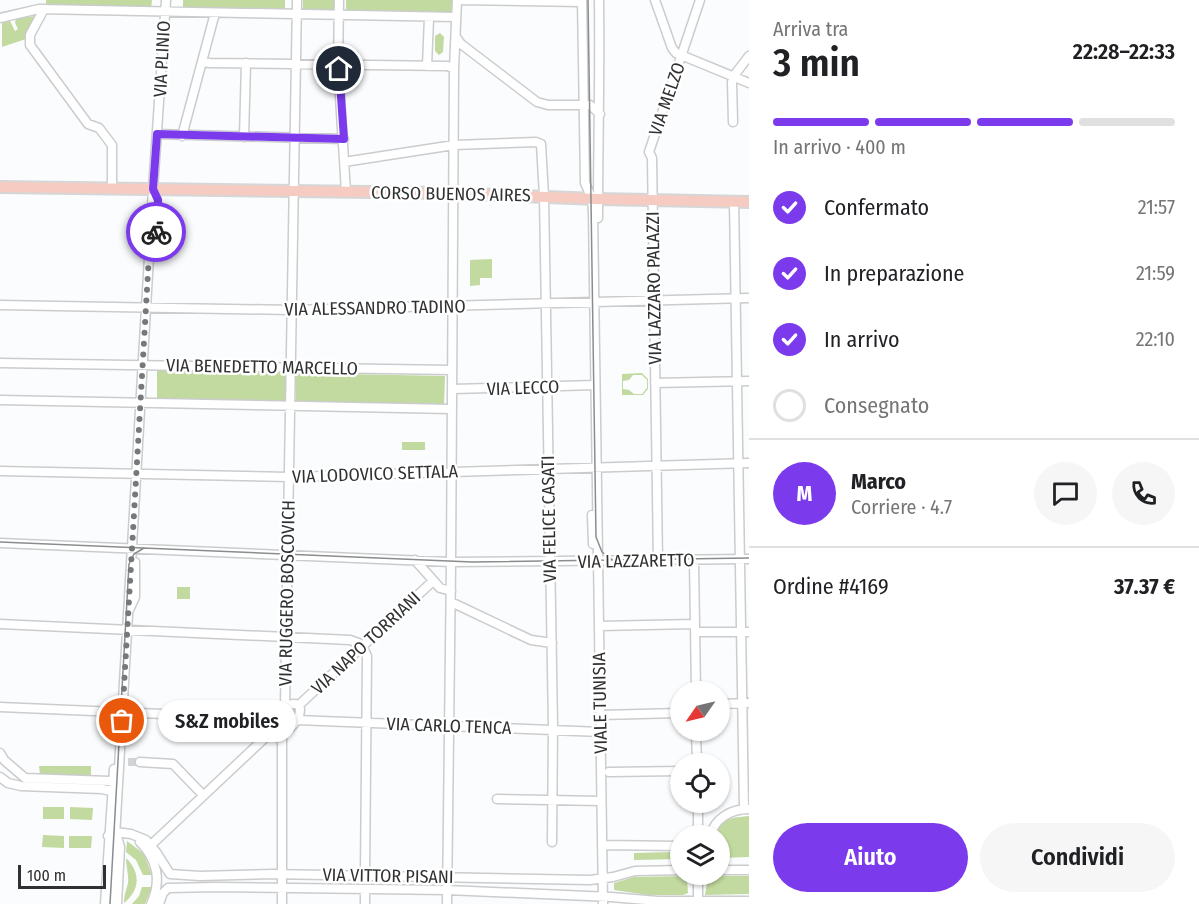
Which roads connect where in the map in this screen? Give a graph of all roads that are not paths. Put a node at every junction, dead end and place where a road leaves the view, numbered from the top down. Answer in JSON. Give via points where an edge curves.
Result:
{"nodes":[{"id":1,"x":166,"y":0,"type":"edge"},
{"id":2,"x":297,"y":0,"type":"edge"},
{"id":3,"x":339,"y":0,"type":"edge"},
{"id":4,"x":457,"y":0,"type":"edge"},
{"id":5,"x":599,"y":0,"type":"edge"},
{"id":6,"x":655,"y":0,"type":"edge"},
{"id":7,"x":700,"y":0,"type":"edge"},
{"id":8,"x":582,"y":1,"type":"edge"},
{"id":9,"x":38,"y":7,"type":"edge"},
{"id":10,"x":165,"y":12,"type":"junction"},
{"id":11,"x":215,"y":13,"type":"junction"},
{"id":12,"x":297,"y":15,"type":"junction"},
{"id":13,"x":339,"y":16,"type":"junction"},
{"id":14,"x":456,"y":17,"type":"junction"},
{"id":15,"x":0,"y":18,"type":"edge"},
{"id":16,"x":426,"y":18,"type":"junction"},
{"id":17,"x":456,"y":37,"type":"junction"},
{"id":18,"x":474,"y":55,"type":"junction"},
{"id":19,"x":682,"y":56,"type":"junction"},
{"id":20,"x":749,"y":56,"type":"edge"},
{"id":21,"x":203,"y":62,"type":"junction"},
{"id":22,"x":246,"y":63,"type":"junction"},
{"id":23,"x":296,"y":64,"type":"junction"},
{"id":24,"x":338,"y":65,"type":"junction"},
{"id":25,"x":427,"y":66,"type":"junction"},
{"id":26,"x":454,"y":66,"type":"junction"},
{"id":27,"x":734,"y":77,"type":"junction"},
{"id":28,"x":749,"y":83,"type":"edge"},
{"id":29,"x":583,"y":104,"type":"junction"},
{"id":30,"x":600,"y":114,"type":"junction"},
{"id":31,"x":158,"y":121,"type":"junction"},
{"id":32,"x":733,"y":122,"type":"dead end"},
{"id":33,"x":157,"y":134,"type":"junction"},
{"id":34,"x":182,"y":136,"type":"junction"},
{"id":35,"x":244,"y":137,"type":"junction"},
{"id":36,"x":294,"y":138,"type":"junction"},
{"id":37,"x":344,"y":139,"type":"junction"},
{"id":38,"x":454,"y":145,"type":"junction"},
{"id":39,"x":344,"y":162,"type":"junction"},
{"id":40,"x":0,"y":187,"type":"edge"},
{"id":41,"x":112,"y":188,"type":"junction"},
{"id":42,"x":152,"y":188,"type":"junction"},
{"id":43,"x":293,"y":192,"type":"junction"},
{"id":44,"x":346,"y":192,"type":"junction"},
{"id":45,"x":454,"y":193,"type":"junction"},
{"id":46,"x":544,"y":196,"type":"junction"},
{"id":47,"x":595,"y":199,"type":"junction"},
{"id":48,"x":652,"y":200,"type":"junction"},
{"id":49,"x":734,"y":201,"type":"junction"},
{"id":50,"x":749,"y":202,"type":"edge"},
{"id":51,"x":735,"y":298,"type":"junction"},
{"id":52,"x":749,"y":298,"type":"edge"},
{"id":53,"x":594,"y":302,"type":"junction"},
{"id":54,"x":654,"y":302,"type":"junction"},
{"id":55,"x":545,"y":304,"type":"junction"},
{"id":56,"x":0,"y":305,"type":"edge"},
{"id":57,"x":453,"y":306,"type":"junction"},
{"id":58,"x":291,"y":310,"type":"junction"},
{"id":59,"x":145,"y":314,"type":"junction"},
{"id":60,"x":0,"y":363,"type":"edge"},
{"id":61,"x":142,"y":365,"type":"junction"},
{"id":62,"x":290,"y":367,"type":"junction"},
{"id":63,"x":452,"y":370,"type":"junction"},
{"id":64,"x":655,"y":379,"type":"junction"},
{"id":65,"x":736,"y":381,"type":"junction"},
{"id":66,"x":749,"y":381,"type":"edge"},
{"id":67,"x":595,"y":385,"type":"junction"},
{"id":68,"x":547,"y":387,"type":"junction"},
{"id":69,"x":452,"y":389,"type":"junction"},
{"id":70,"x":0,"y":400,"type":"edge"},
{"id":71,"x":140,"y":403,"type":"junction"},
{"id":72,"x":290,"y":406,"type":"junction"},
{"id":73,"x":451,"y":409,"type":"junction"},
{"id":74,"x":738,"y":464,"type":"junction"},
{"id":75,"x":749,"y":464,"type":"edge"},
{"id":76,"x":657,"y":466,"type":"junction"},
{"id":77,"x":596,"y":468,"type":"junction"},
{"id":78,"x":549,"y":470,"type":"junction"},
{"id":79,"x":0,"y":471,"type":"edge"},
{"id":80,"x":452,"y":471,"type":"junction"},
{"id":81,"x":136,"y":474,"type":"junction"},
{"id":82,"x":289,"y":477,"type":"junction"},
{"id":83,"x":0,"y":538,"type":"edge"},
{"id":84,"x":0,"y":543,"type":"edge"},
{"id":85,"x":32,"y":544,"type":"junction"},
{"id":86,"x":131,"y":549,"type":"junction"},
{"id":87,"x":287,"y":556,"type":"junction"},
{"id":88,"x":744,"y":559,"type":"edge"},
{"id":89,"x":415,"y":560,"type":"junction"},
{"id":90,"x":694,"y":560,"type":"junction"},
{"id":91,"x":658,"y":561,"type":"junction"},
{"id":92,"x":451,"y":562,"type":"junction"},
{"id":93,"x":549,"y":562,"type":"junction"},
{"id":94,"x":598,"y":562,"type":"junction"},
{"id":95,"x":433,"y":580,"type":"junction"},
{"id":96,"x":451,"y":591,"type":"junction"},
{"id":97,"x":451,"y":602,"type":"junction"},
{"id":98,"x":0,"y":624,"type":"edge"},
{"id":99,"x":599,"y":626,"type":"junction"},
{"id":100,"x":694,"y":628,"type":"junction"},
{"id":101,"x":127,"y":630,"type":"junction"},
{"id":102,"x":745,"y":632,"type":"edge"},
{"id":103,"x":286,"y":636,"type":"junction"},
{"id":104,"x":552,"y":643,"type":"junction"},
{"id":105,"x":363,"y":646,"type":"junction"},
{"id":106,"x":696,"y":681,"type":"edge"},
{"id":107,"x":746,"y":703,"type":"edge"},
{"id":108,"x":730,"y":704,"type":"edge"},
{"id":109,"x":299,"y":705,"type":"junction"},
{"id":110,"x":285,"y":706,"type":"junction"},
{"id":111,"x":0,"y":707,"type":"edge"},
{"id":112,"x":670,"y":712,"type":"edge"},
{"id":113,"x":120,"y":713,"type":"junction"},
{"id":114,"x":600,"y":715,"type":"junction"},
{"id":115,"x":297,"y":720,"type":"junction"},
{"id":116,"x":367,"y":723,"type":"junction"},
{"id":117,"x":449,"y":726,"type":"junction"},
{"id":118,"x":267,"y":731,"type":"junction"},
{"id":119,"x":552,"y":731,"type":"junction"},
{"id":120,"x":601,"y":732,"type":"junction"},
{"id":121,"x":282,"y":735,"type":"junction"},
{"id":122,"x":2,"y":757,"type":"edge"},
{"id":123,"x":601,"y":759,"type":"junction"},
{"id":124,"x":140,"y":762,"type":"tunnel mouth"},
{"id":125,"x":0,"y":770,"type":"edge"},
{"id":126,"x":670,"y":771,"type":"edge"},
{"id":127,"x":609,"y":772,"type":"junction"},
{"id":128,"x":0,"y":777,"type":"edge"},
{"id":129,"x":114,"y":786,"type":"junction"},
{"id":130,"x":601,"y":788,"type":"junction"},
{"id":131,"x":203,"y":795,"type":"junction"},
{"id":132,"x":497,"y":799,"type":"dead end"},
{"id":133,"x":553,"y":800,"type":"junction"},
{"id":134,"x":601,"y":801,"type":"junction"},
{"id":135,"x":746,"y":809,"type":"edge"},
{"id":136,"x":714,"y":825,"type":"edge"},
{"id":137,"x":112,"y":834,"type":"junction"},
{"id":138,"x":134,"y":835,"type":"junction"},
{"id":139,"x":552,"y":842,"type":"dead end"},
{"id":140,"x":151,"y":844,"type":"junction"},
{"id":141,"x":602,"y":845,"type":"junction"},
{"id":142,"x":670,"y":846,"type":"edge"},
{"id":143,"x":670,"y":870,"type":"edge"},
{"id":144,"x":730,"y":870,"type":"edge"},
{"id":145,"x":749,"y":870,"type":"edge"},
{"id":146,"x":172,"y":874,"type":"junction"},
{"id":147,"x":365,"y":876,"type":"junction"},
{"id":148,"x":447,"y":876,"type":"junction"},
{"id":149,"x":603,"y":879,"type":"junction"},
{"id":150,"x":282,"y":881,"type":"junction"},
{"id":151,"x":699,"y":885,"type":"edge"},
{"id":152,"x":171,"y":888,"type":"junction"},
{"id":153,"x":365,"y":889,"type":"junction"},
{"id":154,"x":447,"y":890,"type":"junction"},
{"id":155,"x":603,"y":900,"type":"edge"},
{"id":156,"x":749,"y":901,"type":"edge"},
{"id":157,"x":698,"y":902,"type":"edge"},
{"id":158,"x":709,"y":902,"type":"edge"},
{"id":159,"x":105,"y":904,"type":"edge"},
{"id":160,"x":111,"y":904,"type":"edge"},
{"id":161,"x":117,"y":904,"type":"edge"},
{"id":162,"x":151,"y":904,"type":"edge"},
{"id":163,"x":159,"y":904,"type":"edge"},
{"id":164,"x":282,"y":904,"type":"edge"},
{"id":165,"x":364,"y":904,"type":"edge"},
{"id":166,"x":447,"y":904,"type":"edge"}],
"edges":[{"from":1,"to":10,"type":"street","name":"VIA PLINIO"},
{"from":2,"to":12,"type":"street","name":"VIA RUGGERO BOSCOVICH"},
{"from":3,"to":13,"type":"street"},
{"from":4,"to":8,"type":"street"},
{"from":4,"to":14,"type":"street"},
{"from":5,"to":30,"type":"street"},
{"from":6,"to":19,"type":"street","via":[[672,48]]},
{"from":7,"to":19,"type":"street","name":"VIA MELZO"},
{"from":8,"to":29,"type":"street"},
{"from":9,"to":10,"type":"street"},
{"from":9,"to":15,"type":"street"},
{"from":9,"to":41,"type":"street","via":[[29,40],[31,48],[88,124],[99,128],[112,145]]},
{"from":10,"to":11,"type":"street"},
{"from":10,"to":31,"type":"street","name":"VIA PLINIO"},
{"from":11,"to":12,"type":"street"},
{"from":11,"to":21,"type":"street"},
{"from":12,"to":13,"type":"street"},
{"from":12,"to":23,"type":"street","name":"VIA RUGGERO BOSCOVICH"},
{"from":13,"to":16,"type":"street"},
{"from":13,"to":24,"type":"street"},
{"from":14,"to":16,"type":"street"},
{"from":14,"to":17,"type":"street"},
{"from":16,"to":25,"type":"street"},
{"from":17,"to":18,"type":"street"},
{"from":17,"to":26,"type":"street"},
{"from":18,"to":26,"type":"street"},
{"from":18,"to":29,"type":"street","via":[[533,100],[548,105]]},
{"from":19,"to":27,"type":"street"},
{"from":19,"to":48,"type":"street","name":"VIA MELZO","via":[[649,152]]},
{"from":20,"to":27,"type":"street"},
{"from":21,"to":22,"type":"street"},
{"from":21,"to":34,"type":"street"},
{"from":22,"to":23,"type":"street"},
{"from":22,"to":35,"type":"street"},
{"from":23,"to":24,"type":"street"},
{"from":23,"to":36,"type":"street","name":"VIA RUGGERO BOSCOVICH"},
{"from":24,"to":25,"type":"street"},
{"from":24,"to":37,"type":"street"},
{"from":25,"to":26,"type":"street"},
{"from":26,"to":38,"type":"street"},
{"from":27,"to":28,"type":"street"},
{"from":27,"to":32,"type":"street"},
{"from":29,"to":30,"type":"street","via":[[593,106]]},
{"from":29,"to":47,"type":"street","via":[[585,183]]},
{"from":30,"to":47,"type":"street"},
{"from":31,"to":33,"type":"street","name":"VIA PLINIO"},
{"from":31,"to":42,"type":"street","name":"VIA PLINIO","via":[[151,138],[148,178]]},
{"from":33,"to":34,"type":"street"},
{"from":33,"to":42,"type":"street","name":"VIA PLINIO"},
{"from":34,"to":35,"type":"street"},
{"from":35,"to":36,"type":"street"},
{"from":36,"to":37,"type":"street"},
{"from":36,"to":43,"type":"street","name":"VIA RUGGERO BOSCOVICH"},
{"from":37,"to":39,"type":"street"},
{"from":38,"to":39,"type":"street"},
{"from":38,"to":45,"type":"street"},
{"from":38,"to":46,"type":"street","name":"VIA FELICE CASATI","via":[[541,144]]},
{"from":39,"to":44,"type":"street"},
{"from":40,"to":41,"type":"main road"},
{"from":41,"to":42,"type":"main road","name":"CORSO BUENOS AIRES"},
{"from":42,"to":43,"type":"main road","name":"CORSO BUENOS AIRES"},
{"from":42,"to":59,"type":"street","via":[[158,200],[156,239],[149,255]]},
{"from":43,"to":44,"type":"main road","name":"CORSO BUENOS AIRES"},
{"from":43,"to":58,"type":"street","name":"VIA RUGGERO BOSCOVICH"},
{"from":44,"to":45,"type":"main road","name":"CORSO BUENOS AIRES"},
{"from":45,"to":46,"type":"main road","name":"CORSO BUENOS AIRES"},
{"from":45,"to":57,"type":"street"},
{"from":46,"to":47,"type":"main road","name":"CORSO BUENOS AIRES"},
{"from":46,"to":55,"type":"street","name":"VIA FELICE CASATI"},
{"from":47,"to":48,"type":"main road","name":"CORSO BUENOS AIRES"},
{"from":47,"to":53,"type":"street"},
{"from":48,"to":49,"type":"main road","name":"CORSO BUENOS AIRES"},
{"from":48,"to":54,"type":"street","name":"VIA LAZZARO PALAZZI"},
{"from":49,"to":50,"type":"main road","name":"CORSO BUENOS AIRES"},
{"from":49,"to":51,"type":"street"},
{"from":51,"to":52,"type":"street","name":"VIA ALESSANDRO TADINO"},
{"from":51,"to":54,"type":"street","name":"VIA ALESSANDRO TADINO"},
{"from":51,"to":65,"type":"street"},
{"from":53,"to":54,"type":"street","name":"VIA ALESSANDRO TADINO"},
{"from":53,"to":55,"type":"street","name":"VIA ALESSANDRO TADINO"},
{"from":53,"to":67,"type":"street","name":"VIALE TUNISIA"},
{"from":54,"to":64,"type":"street","name":"VIA LAZZARO PALAZZI"},
{"from":55,"to":57,"type":"street","name":"VIA ALESSANDRO TADINO"},
{"from":55,"to":68,"type":"street","name":"VIA FELICE CASATI"},
{"from":56,"to":59,"type":"street","name":"VIA ALESSANDRO TADINO"},
{"from":57,"to":58,"type":"street","name":"VIA ALESSANDRO TADINO"},
{"from":57,"to":63,"type":"street"},
{"from":58,"to":59,"type":"street","name":"VIA ALESSANDRO TADINO"},
{"from":58,"to":62,"type":"street","name":"VIA RUGGERO BOSCOVICH"},
{"from":59,"to":61,"type":"street"},
{"from":60,"to":61,"type":"street","name":"VIA BENEDETTO MARCELLO"},
{"from":61,"to":62,"type":"street","name":"VIA BENEDETTO MARCELLO"},
{"from":61,"to":71,"type":"street"},
{"from":62,"to":63,"type":"street","name":"VIA BENEDETTO MARCELLO"},
{"from":62,"to":72,"type":"street","name":"VIA RUGGERO BOSCOVICH"},
{"from":63,"to":69,"type":"street"},
{"from":64,"to":65,"type":"street"},
{"from":64,"to":76,"type":"street","name":"VIA LAZZARO PALAZZI"},
{"from":65,"to":66,"type":"street"},
{"from":65,"to":74,"type":"street"},
{"from":67,"to":68,"type":"street","name":"VIA LECCO"},
{"from":67,"to":77,"type":"street","name":"VIALE TUNISIA"},
{"from":68,"to":69,"type":"street","name":"VIA LECCO"},
{"from":68,"to":78,"type":"street","name":"VIA FELICE CASATI"},
{"from":69,"to":73,"type":"street"},
{"from":70,"to":71,"type":"street"},
{"from":71,"to":72,"type":"street"},
{"from":71,"to":81,"type":"street"},
{"from":72,"to":73,"type":"street"},
{"from":72,"to":82,"type":"street","name":"VIA RUGGERO BOSCOVICH"},
{"from":73,"to":80,"type":"street"},
{"from":74,"to":75,"type":"street","name":"VIA LODOVICO SETTALA"},
{"from":74,"to":76,"type":"street","name":"VIA LODOVICO SETTALA"},
{"from":74,"to":88,"type":"street"},
{"from":76,"to":77,"type":"street","name":"VIA LODOVICO SETTALA"},
{"from":76,"to":91,"type":"street"},
{"from":77,"to":78,"type":"street","name":"VIA LODOVICO SETTALA"},
{"from":77,"to":94,"type":"street","name":"VIALE TUNISIA"},
{"from":78,"to":80,"type":"street","name":"VIA LODOVICO SETTALA"},
{"from":78,"to":93,"type":"street","name":"VIA FELICE CASATI"},
{"from":79,"to":81,"type":"street","name":"VIA LODOVICO SETTALA"},
{"from":80,"to":82,"type":"street","name":"VIA LODOVICO SETTALA"},
{"from":80,"to":92,"type":"street"},
{"from":81,"to":82,"type":"street","name":"VIA LODOVICO SETTALA"},
{"from":81,"to":86,"type":"street"},
{"from":82,"to":87,"type":"street","name":"VIA RUGGERO BOSCOVICH"},
{"from":83,"to":85,"type":"street"},
{"from":84,"to":85,"type":"street"},
{"from":85,"to":86,"type":"street","name":"VIA LAZZARETTO","via":[[96,552],[123,553]]},
{"from":86,"to":87,"type":"street","name":"VIA LAZZARETTO"},
{"from":86,"to":101,"type":"street","via":[[136,567],[135,596]]},
{"from":87,"to":89,"type":"street","name":"VIA LAZZARETTO"},
{"from":87,"to":103,"type":"street","name":"VIA RUGGERO BOSCOVICH"},
{"from":88,"to":90,"type":"street","name":"VIA LAZZARETTO"},
{"from":88,"to":102,"type":"street"},
{"from":89,"to":92,"type":"street","name":"VIA LAZZARETTO"},
{"from":89,"to":95,"type":"street"},
{"from":90,"to":91,"type":"street","name":"VIA LAZZARETTO"},
{"from":90,"to":100,"type":"street"},
{"from":91,"to":94,"type":"street","name":"VIA LAZZARETTO"},
{"from":92,"to":93,"type":"street","name":"VIA LAZZARETTO"},
{"from":92,"to":96,"type":"street"},
{"from":93,"to":94,"type":"street","name":"VIA LAZZARETTO"},
{"from":93,"to":104,"type":"street","name":"VIA FELICE CASATI"},
{"from":94,"to":99,"type":"street","name":"VIALE TUNISIA"},
{"from":95,"to":96,"type":"street","via":[[442,590]]},
{"from":95,"to":105,"type":"street","name":"VIA NAPO TORRIANI"},
{"from":96,"to":97,"type":"street"},
{"from":97,"to":104,"type":"street","via":[[531,640]]},
{"from":97,"to":117,"type":"street"},
{"from":98,"to":101,"type":"street"},
{"from":99,"to":100,"type":"street"},
{"from":99,"to":114,"type":"street","name":"VIALE TUNISIA"},
{"from":100,"to":102,"type":"street"},
{"from":100,"to":106,"type":"street"},
{"from":101,"to":103,"type":"street"},
{"from":101,"to":113,"type":"street"},
{"from":102,"to":107,"type":"street"},
{"from":103,"to":105,"type":"street","via":[[356,640]]},
{"from":103,"to":110,"type":"street","name":"VIA RUGGERO BOSCOVICH"},
{"from":104,"to":119,"type":"street","name":"VIA FELICE CASATI"},
{"from":105,"to":109,"type":"street","name":"VIA NAPO TORRIANI"},
{"from":105,"to":116,"type":"street","via":[[368,656]]},
{"from":107,"to":108,"type":"street"},
{"from":107,"to":135,"type":"street"},
{"from":109,"to":110,"type":"street"},
{"from":109,"to":115,"type":"street"},
{"from":110,"to":118,"type":"street","via":[[267,722]]},
{"from":111,"to":113,"type":"street"},
{"from":112,"to":114,"type":"street"},
{"from":113,"to":118,"type":"street","via":[[255,718]]},
{"from":113,"to":129,"type":"street","via":[[120,762]]},
{"from":114,"to":120,"type":"street","name":"VIALE TUNISIA"},
{"from":115,"to":116,"type":"street","name":"VIA CARLO TENCA"},
{"from":115,"to":121,"type":"street"},
{"from":116,"to":117,"type":"street","name":"VIA CARLO TENCA"},
{"from":116,"to":147,"type":"street"},
{"from":117,"to":119,"type":"street","name":"VIA CARLO TENCA"},
{"from":117,"to":148,"type":"street"},
{"from":118,"to":121,"type":"street","via":[[276,737]]},
{"from":118,"to":131,"type":"street"},
{"from":119,"to":120,"type":"street","name":"VIA CARLO TENCA"},
{"from":119,"to":133,"type":"street","name":"VIA FELICE CASATI"},
{"from":120,"to":123,"type":"street","name":"VIALE TUNISIA"},
{"from":121,"to":150,"type":"street"},
{"from":122,"to":125,"type":"street"},
{"from":122,"to":129,"type":"street","via":[[24,778]]},
{"from":123,"to":127,"type":"street"},
{"from":123,"to":130,"type":"street","name":"VIALE TUNISIA"},
{"from":124,"to":131,"type":"street","via":[[173,764]]},
{"from":126,"to":127,"type":"street"},
{"from":127,"to":130,"type":"street"},
{"from":128,"to":129,"type":"street","via":[[28,787]]},
{"from":129,"to":137,"type":"street"},
{"from":130,"to":134,"type":"street","name":"VIALE TUNISIA"},
{"from":131,"to":140,"type":"street"},
{"from":132,"to":133,"type":"street"},
{"from":133,"to":134,"type":"street"},
{"from":133,"to":139,"type":"street","name":"VIA FELICE CASATI"},
{"from":134,"to":141,"type":"street","name":"VIALE TUNISIA"},
{"from":135,"to":136,"type":"street"},
{"from":137,"to":138,"type":"street"},
{"from":137,"to":159,"type":"street"},
{"from":137,"to":160,"type":"street"},
{"from":137,"to":161,"type":"street","via":[[120,845]]},
{"from":138,"to":140,"type":"street"},
{"from":138,"to":162,"type":"street","via":[[148,851],[157,872]]},
{"from":140,"to":146,"type":"street"},
{"from":141,"to":142,"type":"street"},
{"from":141,"to":149,"type":"street","name":"VIALE TUNISIA"},
{"from":143,"to":149,"type":"street","name":"VIA VITTOR PISANI","via":[[635,871]]},
{"from":144,"to":145,"type":"street"},
{"from":146,"to":150,"type":"street","name":"VIA VITTOR PISANI"},
{"from":146,"to":152,"type":"street","via":[[164,880]]},
{"from":147,"to":148,"type":"street","name":"VIA VITTOR PISANI"},
{"from":147,"to":150,"type":"street","name":"VIA VITTOR PISANI"},
{"from":148,"to":149,"type":"street","name":"VIA VITTOR PISANI"},
{"from":148,"to":154,"type":"street"},
{"from":149,"to":155,"type":"street","name":"VIALE TUNISIA"},
{"from":150,"to":152,"type":"street","name":"VIA VITTOR PISANI"},
{"from":150,"to":153,"type":"street","name":"VIA VITTOR PISANI"},
{"from":150,"to":164,"type":"street"},
{"from":151,"to":157,"type":"street"},
{"from":152,"to":163,"type":"street"},
{"from":153,"to":154,"type":"street","name":"VIA VITTOR PISANI"},
{"from":153,"to":165,"type":"street"},
{"from":154,"to":155,"type":"street","name":"VIA VITTOR PISANI"},
{"from":154,"to":166,"type":"street"},
{"from":155,"to":157,"type":"street","name":"VIA VITTOR PISANI"},
{"from":156,"to":158,"type":"street","name":"VIA VITTOR PISANI"},
{"from":157,"to":158,"type":"street","name":"VIA VITTOR PISANI"}]}
